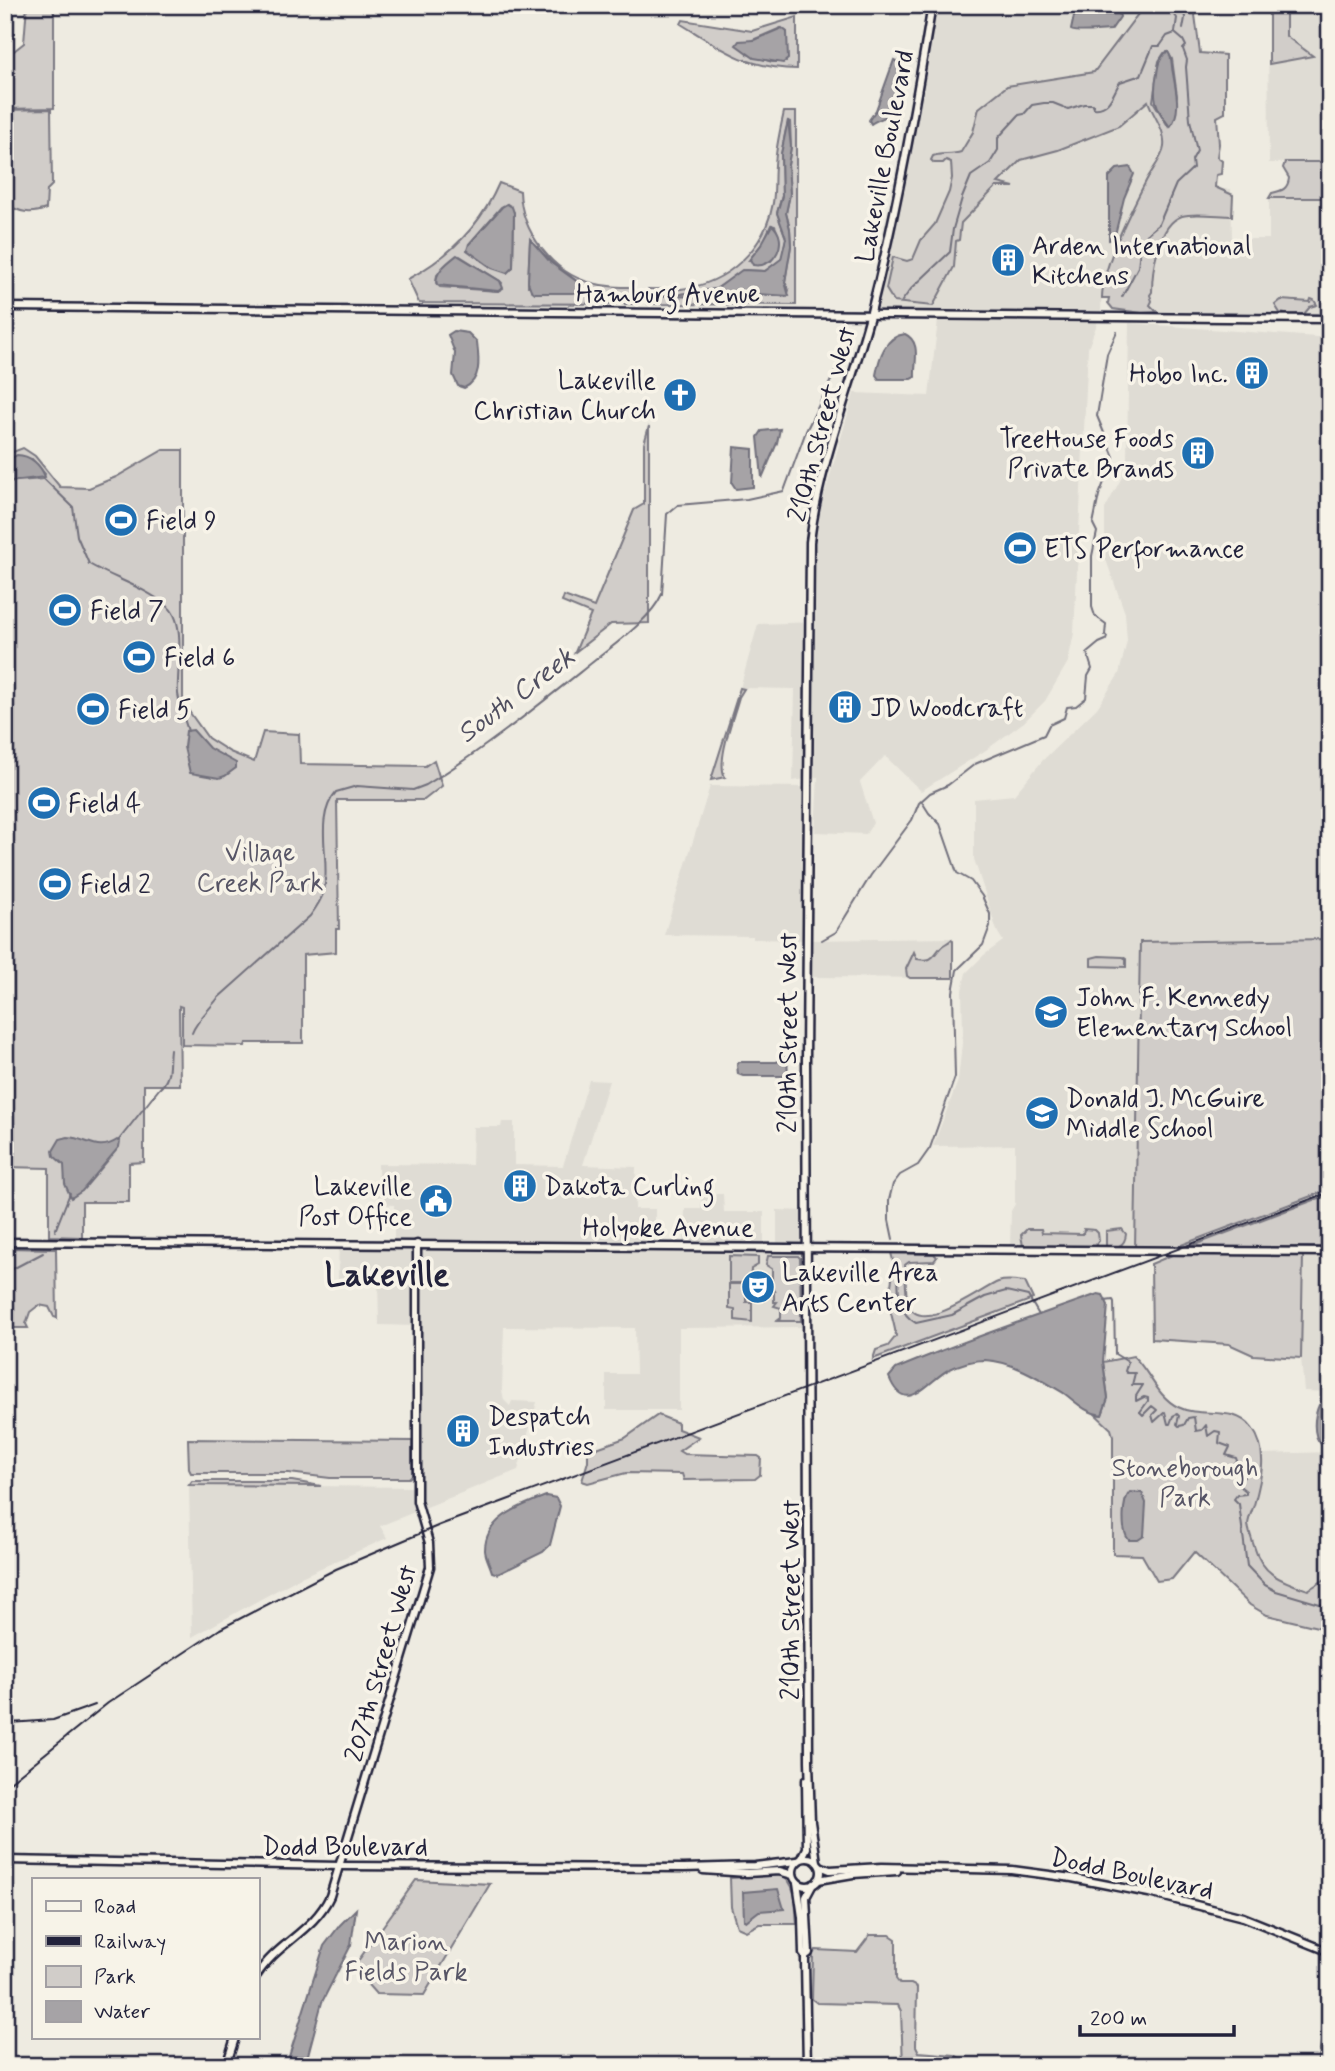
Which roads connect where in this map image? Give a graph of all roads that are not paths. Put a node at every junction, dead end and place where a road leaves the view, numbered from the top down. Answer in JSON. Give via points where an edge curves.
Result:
{"nodes":[{"id":1,"x":932,"y":5,"type":"edge"},
{"id":2,"x":5,"y":307,"type":"edge"},
{"id":3,"x":870,"y":314,"type":"junction"},
{"id":4,"x":1330,"y":319,"type":"edge"},
{"id":5,"x":5,"y":1242,"type":"edge"},
{"id":6,"x":416,"y":1244,"type":"junction"},
{"id":7,"x":806,"y":1247,"type":"junction"},
{"id":8,"x":1330,"y":1252,"type":"edge"},
{"id":9,"x":809,"y":1761,"type":"junction"},
{"id":10,"x":800,"y":1859,"type":"junction"},
{"id":11,"x":5,"y":1860,"type":"edge"},
{"id":12,"x":818,"y":1864,"type":"junction"},
{"id":13,"x":340,"y":1866,"type":"junction"},
{"id":14,"x":684,"y":1868,"type":"junction"},
{"id":15,"x":920,"y":1869,"type":"junction"},
{"id":16,"x":793,"y":1875,"type":"junction"},
{"id":17,"x":797,"y":1882,"type":"junction"},
{"id":18,"x":815,"y":1882,"type":"junction"},
{"id":19,"x":1330,"y":1952,"type":"edge"},
{"id":20,"x":805,"y":1956,"type":"junction"},
{"id":21,"x":259,"y":1973,"type":"edge"},
{"id":22,"x":235,"y":2039,"type":"edge"},
{"id":23,"x":226,"y":2066,"type":"edge"},
{"id":24,"x":807,"y":2066,"type":"edge"}],
"edges":[{"from":1,"to":3,"type":"street","name":"Lakeville Boulevard","via":[[906,158]]},
{"from":2,"to":3,"type":"street","name":"Hamburg Avenue"},
{"from":3,"to":4,"type":"street","name":"Hamburg Avenue"},
{"from":3,"to":7,"type":"street","name":"210th Street West","via":[[818,493],[810,542]]},
{"from":5,"to":6,"type":"street","name":"Holyoke Avenue"},
{"from":6,"to":7,"type":"street","name":"Holyoke Avenue"},
{"from":6,"to":13,"type":"street","name":"207th Street West","via":[[417,1502],[430,1548],[430,1567]]},
{"from":7,"to":8,"type":"street","name":"Holyoke Avenue"},
{"from":7,"to":9,"type":"street","name":"210th Street West"},
{"from":9,"to":10,"type":"street","name":"210th Street West","via":[[807,1848]]},
{"from":9,"to":12,"type":"street","name":"210th Street West"},
{"from":10,"to":12,"type":"street"},
{"from":10,"to":14,"type":"street","name":"Dodd Boulevard"},
{"from":10,"to":16,"type":"street"},
{"from":11,"to":13,"type":"street","name":"Dodd Boulevard"},
{"from":12,"to":15,"type":"street","name":"Dodd Boulevard","via":[[833,1870]]},
{"from":12,"to":18,"type":"street","via":[[821,1873]]},
{"from":13,"to":14,"type":"street","name":"Dodd Boulevard"},
{"from":13,"to":21,"type":"street","name":"207th Street West","via":[[320,1914]]},
{"from":14,"to":16,"type":"street","name":"Dodd Boulevard"},
{"from":15,"to":18,"type":"street","name":"Dodd Boulevard"},
{"from":15,"to":19,"type":"street","name":"Dodd Boulevard","via":[[1012,1870],[1136,1890],[1253,1920]]},
{"from":16,"to":17,"type":"street"},
{"from":17,"to":18,"type":"street","via":[[805,1886]]},
{"from":17,"to":20,"type":"street"},
{"from":18,"to":20,"type":"street","via":[[806,1897]]},
{"from":20,"to":24,"type":"street"},
{"from":22,"to":23,"type":"street"}]}
